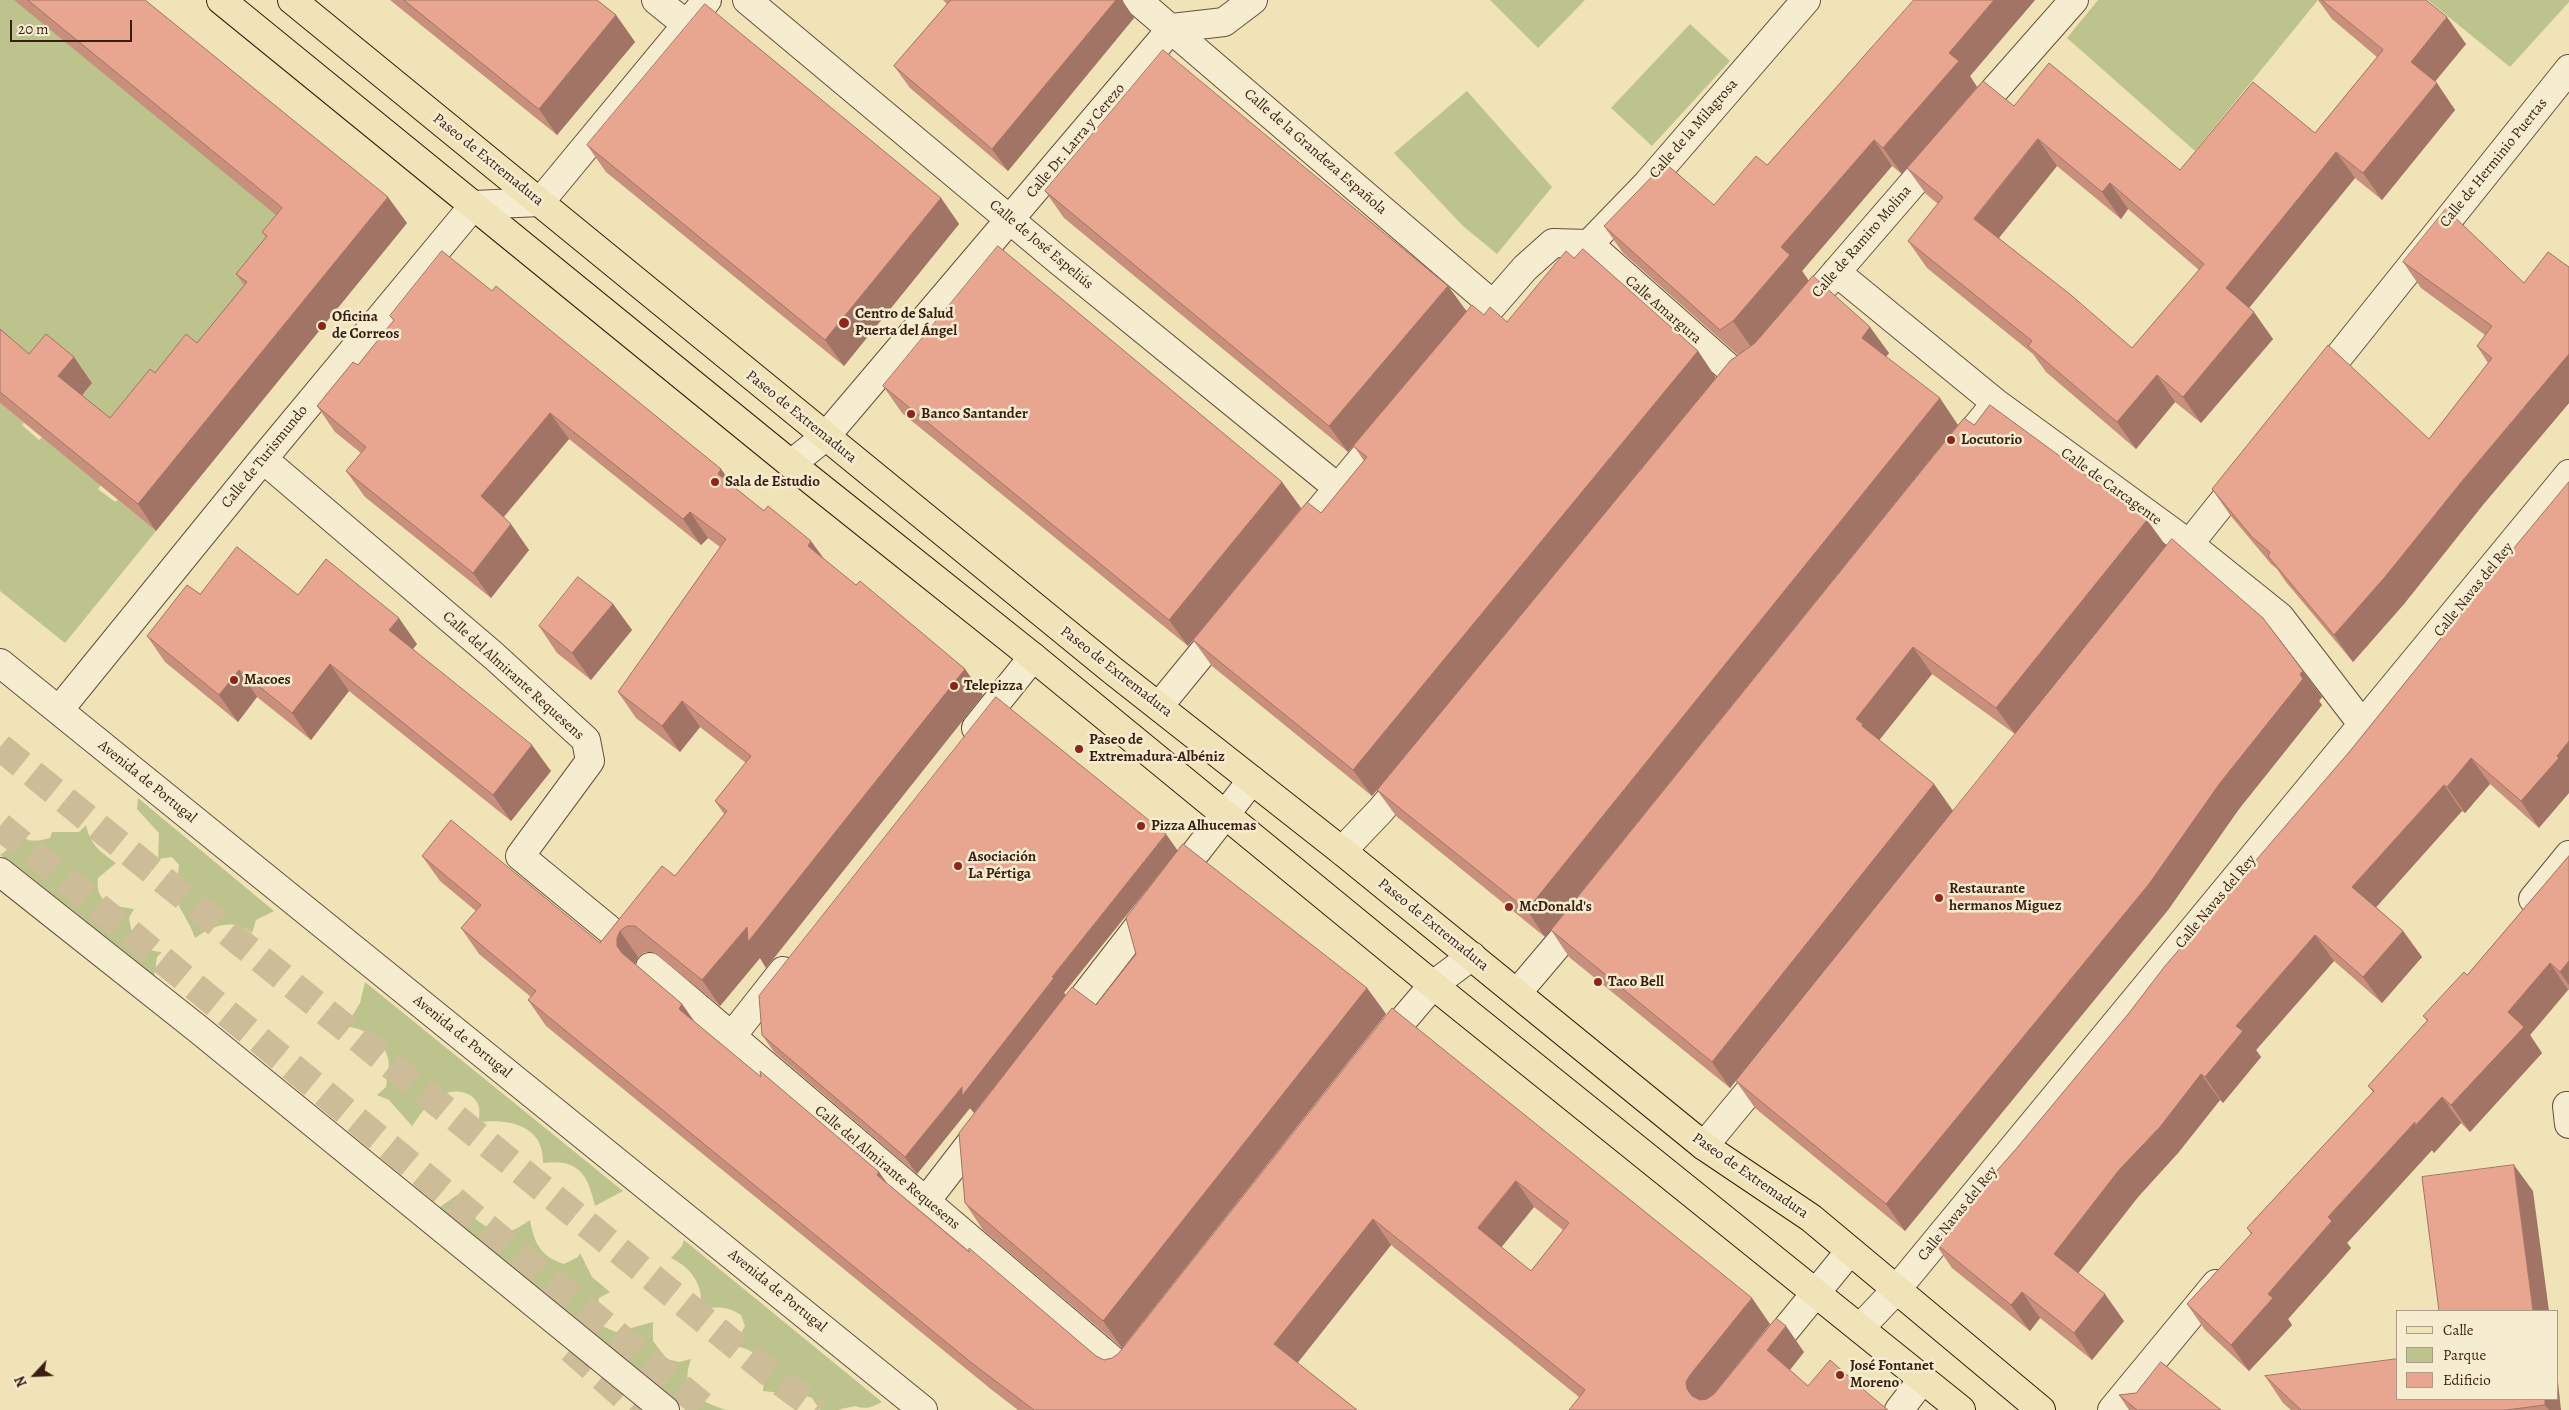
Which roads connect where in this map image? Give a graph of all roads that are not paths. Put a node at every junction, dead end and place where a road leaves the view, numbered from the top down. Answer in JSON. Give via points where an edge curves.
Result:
{"nodes":[{"id":1,"x":221,"y":0,"type":"edge"},
{"id":2,"x":292,"y":0,"type":"edge"},
{"id":3,"x":656,"y":0,"type":"edge"},
{"id":4,"x":707,"y":0,"type":"edge"},
{"id":5,"x":747,"y":0,"type":"edge"},
{"id":6,"x":1137,"y":0,"type":"edge"},
{"id":7,"x":1253,"y":0,"type":"edge"},
{"id":8,"x":1806,"y":0,"type":"edge"},
{"id":9,"x":2074,"y":0,"type":"edge"},
{"id":10,"x":687,"y":24,"type":"junction"},
{"id":11,"x":1172,"y":28,"type":"junction"},
{"id":12,"x":2569,"y":68,"type":"edge"},
{"id":13,"x":540,"y":202,"type":"junction"},
{"id":14,"x":474,"y":205,"type":"junction"},
{"id":15,"x":1010,"y":219,"type":"junction"},
{"id":16,"x":1589,"y":244,"type":"junction"},
{"id":17,"x":1836,"y":272,"type":"junction"},
{"id":18,"x":1492,"y":304,"type":"junction"},
{"id":19,"x":1787,"y":330,"type":"edge"},
{"id":20,"x":1762,"y":358,"type":"edge"},
{"id":21,"x":1443,"y":363,"type":"edge"},
{"id":22,"x":1738,"y":376,"type":"junction"},
{"id":23,"x":1719,"y":399,"type":"edge"},
{"id":24,"x":1996,"y":403,"type":"junction"},
{"id":25,"x":2301,"y":404,"type":"edge"},
{"id":26,"x":1399,"y":415,"type":"edge"},
{"id":27,"x":825,"y":437,"type":"junction"},
{"id":28,"x":2264,"y":450,"type":"edge"},
{"id":29,"x":1952,"y":457,"type":"edge"},
{"id":30,"x":263,"y":459,"type":"junction"},
{"id":31,"x":791,"y":464,"type":"junction"},
{"id":32,"x":2569,"y":474,"type":"edge"},
{"id":33,"x":1338,"y":488,"type":"junction"},
{"id":34,"x":2189,"y":544,"type":"junction"},
{"id":35,"x":1277,"y":562,"type":"edge"},
{"id":36,"x":2146,"y":598,"type":"edge"},
{"id":37,"x":1240,"y":607,"type":"edge"},
{"id":38,"x":1033,"y":657,"type":"junction"},
{"id":39,"x":0,"y":664,"type":"edge"},
{"id":40,"x":1159,"y":706,"type":"junction"},
{"id":41,"x":59,"y":710,"type":"junction"},
{"id":42,"x":2363,"y":725,"type":"junction"},
{"id":43,"x":959,"y":749,"type":"edge"},
{"id":44,"x":1425,"y":757,"type":"edge"},
{"id":45,"x":1252,"y":780,"type":"junction"},
{"id":46,"x":1225,"y":815,"type":"junction"},
{"id":47,"x":1342,"y":851,"type":"junction"},
{"id":48,"x":2569,"y":855,"type":"edge"},
{"id":49,"x":0,"y":872,"type":"edge"},
{"id":50,"x":1602,"y":890,"type":"edge"},
{"id":51,"x":2519,"y":916,"type":"edge"},
{"id":52,"x":616,"y":935,"type":"edge"},
{"id":53,"x":799,"y":951,"type":"edge"},
{"id":54,"x":1472,"y":956,"type":"junction"},
{"id":55,"x":650,"y":967,"type":"edge"},
{"id":56,"x":1433,"y":985,"type":"junction"},
{"id":57,"x":1518,"y":993,"type":"junction"},
{"id":58,"x":731,"y":1037,"type":"junction"},
{"id":59,"x":1047,"y":1044,"type":"edge"},
{"id":60,"x":1788,"y":1044,"type":"edge"},
{"id":61,"x":1366,"y":1065,"type":"edge"},
{"id":62,"x":998,"y":1107,"type":"edge"},
{"id":63,"x":1704,"y":1146,"type":"junction"},
{"id":64,"x":926,"y":1200,"type":"junction"},
{"id":65,"x":1850,"y":1251,"type":"junction"},
{"id":66,"x":2229,"y":1268,"type":"edge"},
{"id":67,"x":1896,"y":1290,"type":"junction"},
{"id":68,"x":1816,"y":1294,"type":"junction"},
{"id":69,"x":1860,"y":1328,"type":"junction"},
{"id":70,"x":1149,"y":1339,"type":"edge"},
{"id":71,"x":1923,"y":1379,"type":"junction"},
{"id":72,"x":665,"y":1410,"type":"edge"},
{"id":73,"x":924,"y":1410,"type":"edge"},
{"id":74,"x":1720,"y":1410,"type":"edge"},
{"id":75,"x":1898,"y":1410,"type":"edge"},
{"id":76,"x":1961,"y":1410,"type":"edge"},
{"id":77,"x":2041,"y":1410,"type":"edge"},
{"id":78,"x":2112,"y":1410,"type":"edge"}],
"edges":[{"from":1,"to":14,"type":"main road"},
{"from":2,"to":13,"type":"main road","name":"Paseo de Extremadura"},
{"from":3,"to":10,"type":"street"},
{"from":4,"to":10,"type":"street"},
{"from":5,"to":15,"type":"street","name":"Calle de José Espeliús"},
{"from":6,"to":11,"type":"street","name":"Calle de la Grandeza Española"},
{"from":7,"to":11,"type":"street","via":[[1224,22]]},
{"from":8,"to":16,"type":"street","name":"Calle de la Milagrosa","via":[[1647,184]]},
{"from":9,"to":17,"type":"street","name":"Calle de Ramiro Molina"},
{"from":10,"to":13,"type":"street"},
{"from":11,"to":15,"type":"street","name":"Calle Dr. Larra y Cerezo"},
{"from":11,"to":18,"type":"street","name":"Calle de la Grandeza Española"},
{"from":12,"to":25,"type":"street","name":"Calle de Herminio Puertas"},
{"from":13,"to":14,"type":"street"},
{"from":13,"to":27,"type":"main road","name":"Paseo de Extremadura"},
{"from":14,"to":30,"type":"street","name":"Calle de Turismundo"},
{"from":14,"to":31,"type":"main road"},
{"from":15,"to":27,"type":"street","name":"Calle Dr. Larra y Cerezo"},
{"from":15,"to":33,"type":"street","name":"Calle de José Espeliús"},
{"from":16,"to":18,"type":"street","via":[[1553,243]]},
{"from":16,"to":22,"type":"street","name":"Calle Amargura"},
{"from":17,"to":19,"type":"street","name":"Calle de Ramiro Molina"},
{"from":17,"to":24,"type":"street","name":"Calle de Carcagente"},
{"from":18,"to":21,"type":"street"},
{"from":20,"to":22,"type":"street"},
{"from":22,"to":23,"type":"street"},
{"from":24,"to":29,"type":"street"},
{"from":24,"to":34,"type":"street","name":"Calle de Carcagente"},
{"from":26,"to":33,"type":"street"},
{"from":27,"to":31,"type":"street","name":"Calle Dr. Larra y Cerezo"},
{"from":27,"to":40,"type":"main road","name":"Paseo de Extremadura"},
{"from":28,"to":34,"type":"street"},
{"from":30,"to":41,"type":"street","name":"Calle de Turismundo"},
{"from":30,"to":52,"type":"street","name":"Calle del Almirante Requesens","via":[[494,656],[586,740],[590,761],[520,856]]},
{"from":31,"to":38,"type":"main road"},
{"from":32,"to":42,"type":"street","name":"Calle Navas del Rey"},
{"from":33,"to":35,"type":"street"},
{"from":34,"to":36,"type":"street"},
{"from":34,"to":42,"type":"street","name":"Calle de Carcagente","via":[[2280,617]]},
{"from":37,"to":40,"type":"street"},
{"from":38,"to":43,"type":"street"},
{"from":38,"to":46,"type":"main road"},
{"from":39,"to":41,"type":"street","name":"Avenida de Portugal"},
{"from":40,"to":45,"type":"main road","name":"Paseo de Extremadura"},
{"from":41,"to":73,"type":"street","name":"Avenida de Portugal"},
{"from":42,"to":67,"type":"street","name":"Calle Navas del Rey"},
{"from":44,"to":47,"type":"street"},
{"from":45,"to":46,"type":"street"},
{"from":45,"to":47,"type":"main road","name":"Paseo de Extremadura"},
{"from":46,"to":56,"type":"main road"},
{"from":46,"to":59,"type":"street"},
{"from":47,"to":54,"type":"main road","name":"Paseo de Extremadura"},
{"from":48,"to":51,"type":"street"},
{"from":49,"to":72,"type":"street"},
{"from":50,"to":57,"type":"street"},
{"from":53,"to":58,"type":"street"},
{"from":54,"to":56,"type":"street"},
{"from":54,"to":57,"type":"main road","name":"Paseo de Extremadura"},
{"from":55,"to":58,"type":"street","name":"Calle del Almirante Requesens"},
{"from":56,"to":61,"type":"street"},
{"from":56,"to":68,"type":"main road"},
{"from":57,"to":63,"type":"main road","name":"Paseo de Extremadura"},
{"from":58,"to":64,"type":"street","name":"Calle del Almirante Requesens"},
{"from":60,"to":63,"type":"street"},
{"from":62,"to":64,"type":"street"},
{"from":63,"to":65,"type":"main road","name":"Paseo de Extremadura","via":[[1811,1218]]},
{"from":64,"to":70,"type":"street","name":"Calle del Almirante Requesens","via":[[1124,1370]]},
{"from":65,"to":67,"type":"main road","name":"Paseo de Extremadura"},
{"from":65,"to":68,"type":"street"},
{"from":66,"to":78,"type":"street"},
{"from":67,"to":69,"type":"street","name":"Calle Navas del Rey"},
{"from":67,"to":77,"type":"main road","name":"Paseo de Extremadura"},
{"from":68,"to":69,"type":"main road"},
{"from":68,"to":74,"type":"street"},
{"from":69,"to":71,"type":"main road"},
{"from":71,"to":75,"type":"street"},
{"from":71,"to":76,"type":"main road"}]}
